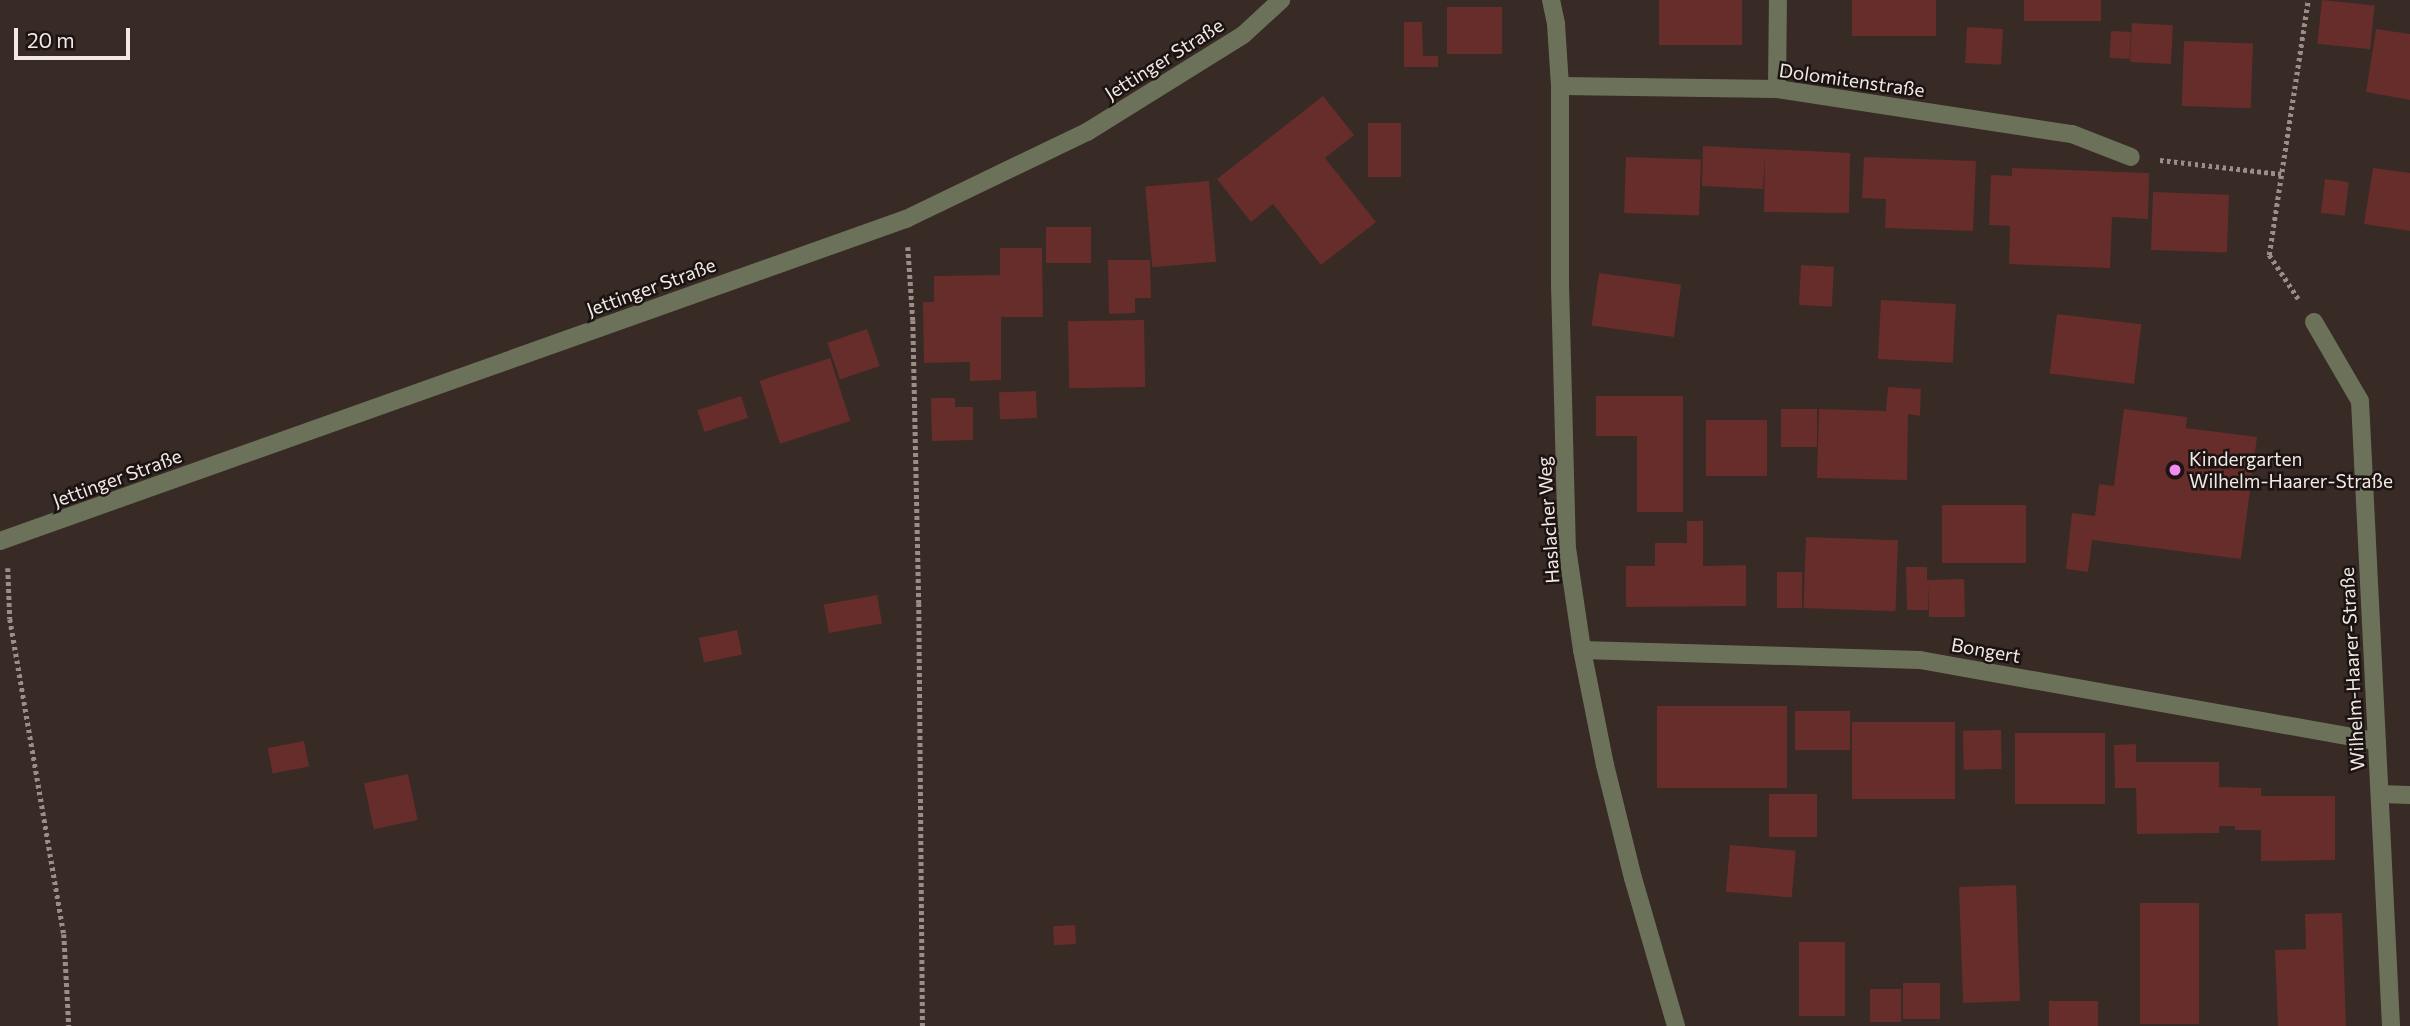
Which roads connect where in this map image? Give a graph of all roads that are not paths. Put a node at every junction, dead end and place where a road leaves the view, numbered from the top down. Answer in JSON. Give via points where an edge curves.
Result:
{"nodes":[{"id":1,"x":1281,"y":0,"type":"edge"},
{"id":2,"x":1550,"y":0,"type":"edge"},
{"id":3,"x":1779,"y":0,"type":"edge"},
{"id":4,"x":1560,"y":86,"type":"junction"},
{"id":5,"x":1777,"y":89,"type":"junction"},
{"id":6,"x":2132,"y":157,"type":"road end"},
{"id":7,"x":2314,"y":322,"type":"road end"},
{"id":8,"x":3,"y":540,"type":"edge"},
{"id":9,"x":1581,"y":650,"type":"junction"},
{"id":10,"x":2377,"y":741,"type":"junction"},
{"id":11,"x":2380,"y":794,"type":"junction"},
{"id":12,"x":2410,"y":795,"type":"edge"},
{"id":13,"x":1676,"y":1026,"type":"edge"},
{"id":14,"x":2391,"y":1026,"type":"edge"}],
"edges":[{"from":1,"to":8,"type":"street","name":"Jettinger Straße","via":[[1243,35],[1087,132],[906,219]]},
{"from":2,"to":4,"type":"street","name":"Haslacher Weg"},
{"from":3,"to":5,"type":"street"},
{"from":4,"to":5,"type":"street","name":"Dolomitenstraße"},
{"from":4,"to":9,"type":"street","name":"Haslacher Weg","via":[[1567,548]]},
{"from":5,"to":6,"type":"street","name":"Dolomitenstraße","via":[[2072,134]]},
{"from":7,"to":10,"type":"street","name":"Wilhelm-Haarer-Straße","via":[[2360,401]]},
{"from":9,"to":10,"type":"street","name":"Bongert","via":[[1920,660]]},
{"from":9,"to":13,"type":"street","name":"Haslacher Weg","via":[[1627,853]]},
{"from":10,"to":11,"type":"street","name":"Wilhelm-Haarer-Straße"},
{"from":11,"to":12,"type":"street"},
{"from":11,"to":14,"type":"street","name":"Wilhelm-Haarer-Straße"}]}
